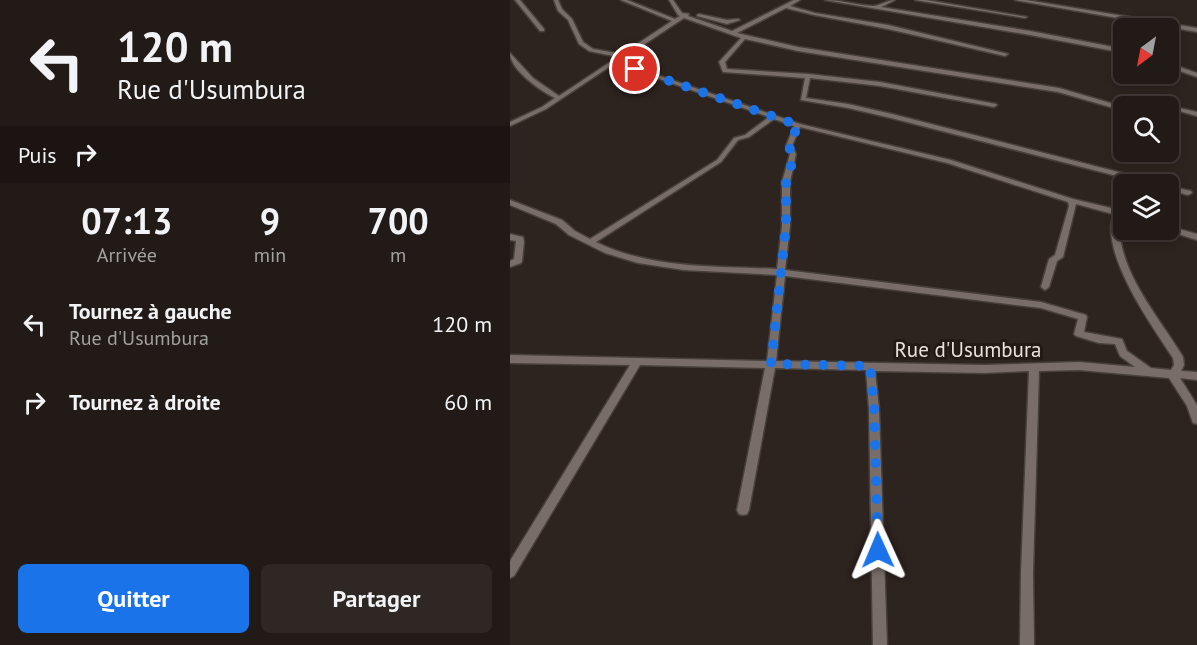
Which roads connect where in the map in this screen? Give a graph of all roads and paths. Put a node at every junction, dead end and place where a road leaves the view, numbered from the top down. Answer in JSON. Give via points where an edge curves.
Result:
{"nodes":[{"id":1,"x":516,"y":0,"type":"edge"},
{"id":2,"x":556,"y":0,"type":"edge"},
{"id":3,"x":623,"y":0,"type":"edge"},
{"id":4,"x":671,"y":0,"type":"edge"},
{"id":5,"x":798,"y":0,"type":"edge"},
{"id":6,"x":827,"y":0,"type":"edge"},
{"id":7,"x":893,"y":0,"type":"edge"},
{"id":8,"x":916,"y":0,"type":"edge"},
{"id":9,"x":1017,"y":0,"type":"edge"},
{"id":10,"x":1075,"y":0,"type":"edge"},
{"id":11,"x":786,"y":6,"type":"junction"},
{"id":12,"x":1064,"y":6,"type":"junction"},
{"id":13,"x":875,"y":8,"type":"junction"},
{"id":14,"x":706,"y":13,"type":"dead end"},
{"id":15,"x":695,"y":14,"type":"junction"},
{"id":16,"x":684,"y":16,"type":"junction"},
{"id":17,"x":1025,"y":17,"type":"dead end"},
{"id":18,"x":738,"y":20,"type":"dead end"},
{"id":19,"x":675,"y":21,"type":"junction"},
{"id":20,"x":542,"y":30,"type":"dead end"},
{"id":21,"x":1197,"y":30,"type":"edge"},
{"id":22,"x":734,"y":32,"type":"junction"},
{"id":23,"x":744,"y":37,"type":"junction"},
{"id":24,"x":1113,"y":49,"type":"edge"},
{"id":25,"x":1005,"y":54,"type":"dead end"},
{"id":26,"x":510,"y":55,"type":"edge"},
{"id":27,"x":624,"y":56,"type":"junction"},
{"id":28,"x":614,"y":64,"type":"junction"},
{"id":29,"x":1179,"y":69,"type":"edge"},
{"id":30,"x":1197,"y":75,"type":"edge"},
{"id":31,"x":808,"y":76,"type":"junction"},
{"id":32,"x":557,"y":97,"type":"junction"},
{"id":33,"x":994,"y":105,"type":"dead end"},
{"id":34,"x":1113,"y":106,"type":"edge"},
{"id":35,"x":1179,"y":109,"type":"edge"},
{"id":36,"x":1197,"y":114,"type":"edge"},
{"id":37,"x":773,"y":117,"type":"junction"},
{"id":38,"x":510,"y":124,"type":"edge"},
{"id":39,"x":798,"y":125,"type":"junction"},
{"id":40,"x":1115,"y":174,"type":"edge"},
{"id":41,"x":1179,"y":191,"type":"edge"},
{"id":42,"x":1188,"y":193,"type":"dead end"},
{"id":43,"x":1071,"y":201,"type":"junction"},
{"id":44,"x":510,"y":202,"type":"edge"},
{"id":45,"x":1113,"y":212,"type":"edge"},
{"id":46,"x":1179,"y":231,"type":"edge"},
{"id":47,"x":510,"y":237,"type":"edge"},
{"id":48,"x":1197,"y":237,"type":"edge"},
{"id":49,"x":1118,"y":240,"type":"edge"},
{"id":50,"x":590,"y":242,"type":"junction"},
{"id":51,"x":510,"y":264,"type":"edge"},
{"id":52,"x":779,"y":272,"type":"junction"},
{"id":53,"x":1045,"y":287,"type":"dead end"},
{"id":54,"x":510,"y":359,"type":"edge"},
{"id":55,"x":638,"y":361,"type":"junction"},
{"id":56,"x":771,"y":364,"type":"junction"},
{"id":57,"x":870,"y":366,"type":"junction"},
{"id":58,"x":1034,"y":369,"type":"junction"},
{"id":59,"x":1150,"y":374,"type":"junction"},
{"id":60,"x":1173,"y":375,"type":"junction"},
{"id":61,"x":1197,"y":376,"type":"edge"},
{"id":62,"x":1197,"y":420,"type":"edge"},
{"id":63,"x":742,"y":510,"type":"dead end"},
{"id":64,"x":510,"y":573,"type":"edge"},
{"id":65,"x":880,"y":645,"type":"edge"},
{"id":66,"x":1027,"y":645,"type":"edge"}],
"edges":[{"from":1,"to":20,"type":"street"},
{"from":2,"to":27,"type":"street","via":[[581,43],[597,51]]},
{"from":3,"to":19,"type":"street"},
{"from":4,"to":16,"type":"street"},
{"from":5,"to":11,"type":"street"},
{"from":6,"to":13,"type":"street"},
{"from":7,"to":13,"type":"street"},
{"from":8,"to":17,"type":"street"},
{"from":9,"to":12,"type":"street"},
{"from":10,"to":12,"type":"street"},
{"from":11,"to":22,"type":"street"},
{"from":11,"to":25,"type":"street"},
{"from":12,"to":21,"type":"street"},
{"from":13,"to":24,"type":"street"},
{"from":14,"to":15,"type":"street"},
{"from":15,"to":16,"type":"street"},
{"from":15,"to":18,"type":"street","via":[[727,22]]},
{"from":16,"to":19,"type":"street"},
{"from":16,"to":22,"type":"street"},
{"from":19,"to":27,"type":"street"},
{"from":22,"to":23,"type":"street"},
{"from":23,"to":31,"type":"street","via":[[722,62],[725,71]]},
{"from":23,"to":34,"type":"street","via":[[806,51],[1059,90]]},
{"from":26,"to":32,"type":"street","via":[[525,76]]},
{"from":27,"to":28,"type":"street"},
{"from":28,"to":32,"type":"street"},
{"from":28,"to":37,"type":"street"},
{"from":29,"to":30,"type":"street"},
{"from":31,"to":33,"type":"street","via":[[880,84]]},
{"from":31,"to":40,"type":"street","via":[[803,99],[892,116]]},
{"from":32,"to":38,"type":"street","via":[[544,108]]},
{"from":35,"to":36,"type":"street"},
{"from":37,"to":39,"type":"street"},
{"from":37,"to":50,"type":"street","via":[[747,136],[736,139],[719,161]]},
{"from":39,"to":43,"type":"street","via":[[949,161]]},
{"from":39,"to":52,"type":"street","via":[[789,146],[793,154],[786,182],[786,226]]},
{"from":41,"to":42,"type":"street"},
{"from":43,"to":45,"type":"street"},
{"from":43,"to":53,"type":"street","via":[[1073,206],[1059,257],[1053,260]]},
{"from":44,"to":50,"type":"street","via":[[559,222]]},
{"from":46,"to":48,"type":"street"},
{"from":47,"to":51,"type":"street","via":[[520,242],[518,261]]},
{"from":49,"to":60,"type":"street","via":[[1131,283],[1178,357],[1179,365]]},
{"from":50,"to":52,"type":"street","via":[[650,262]]},
{"from":52,"to":56,"type":"street"},
{"from":52,"to":59,"type":"street","via":[[1052,308],[1083,317],[1078,334],[1119,341],[1123,353]]},
{"from":54,"to":55,"type":"street","name":"Rue d'Usumbura"},
{"from":55,"to":56,"type":"street","name":"Rue d'Usumbura"},
{"from":55,"to":64,"type":"street"},
{"from":56,"to":57,"type":"street","name":"Rue d'Usumbura"},
{"from":56,"to":63,"type":"street"},
{"from":57,"to":58,"type":"street","name":"Rue d'Usumbura"},
{"from":57,"to":65,"type":"street"},
{"from":58,"to":59,"type":"street","name":"Rue d'Usumbura","via":[[1079,366]]},
{"from":58,"to":66,"type":"street"},
{"from":59,"to":60,"type":"street","name":"Rue d'Usumbura"},
{"from":60,"to":61,"type":"street","name":"Rue d'Usumbura"},
{"from":60,"to":62,"type":"street"}]}
